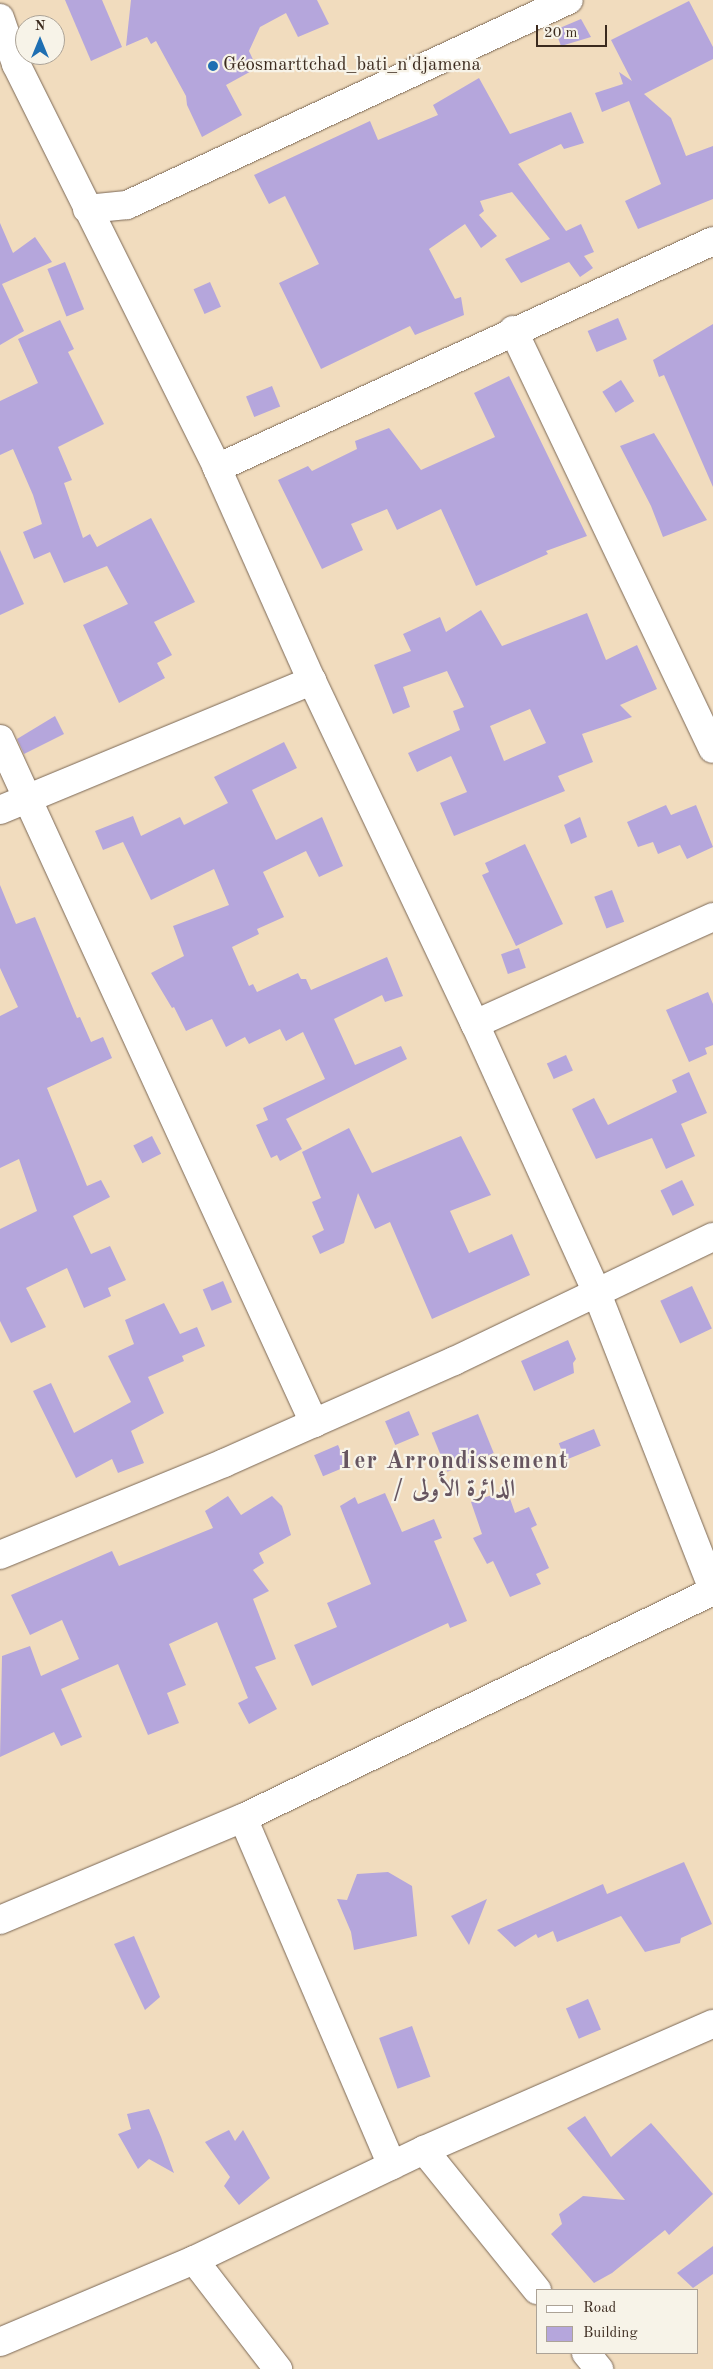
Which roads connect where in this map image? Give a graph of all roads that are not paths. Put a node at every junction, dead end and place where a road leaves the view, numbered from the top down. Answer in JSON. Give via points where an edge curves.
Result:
{"nodes":[{"id":1,"x":569,"y":0,"type":"edge"},
{"id":2,"x":0,"y":18,"type":"edge"},
{"id":3,"x":88,"y":209,"type":"junction"},
{"id":4,"x":713,"y":241,"type":"edge"},
{"id":5,"x":513,"y":330,"type":"junction"},
{"id":6,"x":217,"y":468,"type":"junction"},
{"id":7,"x":312,"y":681,"type":"junction"},
{"id":8,"x":0,"y":739,"type":"edge"},
{"id":9,"x":713,"y":749,"type":"edge"},
{"id":10,"x":28,"y":798,"type":"junction"},
{"id":11,"x":0,"y":810,"type":"edge"},
{"id":12,"x":713,"y":917,"type":"edge"},
{"id":13,"x":474,"y":1024,"type":"junction"},
{"id":14,"x":713,"y":1237,"type":"edge"},
{"id":15,"x":596,"y":1291,"type":"junction"},
{"id":16,"x":314,"y":1423,"type":"junction"},
{"id":17,"x":0,"y":1555,"type":"edge"},
{"id":18,"x":713,"y":1591,"type":"edge"},
{"id":19,"x":243,"y":1818,"type":"junction"},
{"id":20,"x":2,"y":1915,"type":"edge"},
{"id":21,"x":713,"y":2024,"type":"edge"},
{"id":22,"x":424,"y":2150,"type":"junction"},
{"id":23,"x":392,"y":2166,"type":"junction"},
{"id":24,"x":194,"y":2260,"type":"junction"},
{"id":25,"x":536,"y":2289,"type":"edge"},
{"id":26,"x":0,"y":2342,"type":"edge"},
{"id":27,"x":587,"y":2354,"type":"edge"},
{"id":28,"x":278,"y":2369,"type":"edge"},
{"id":29,"x":600,"y":2369,"type":"edge"}],
"edges":[{"from":1,"to":3,"type":"street","via":[[127,205]]},
{"from":2,"to":3,"type":"street","via":[[16,64]]},
{"from":3,"to":6,"type":"street"},
{"from":4,"to":5,"type":"street"},
{"from":5,"to":6,"type":"street"},
{"from":5,"to":9,"type":"street"},
{"from":6,"to":7,"type":"street"},
{"from":7,"to":10,"type":"street"},
{"from":7,"to":13,"type":"street"},
{"from":8,"to":10,"type":"street"},
{"from":10,"to":11,"type":"street"},
{"from":10,"to":16,"type":"street"},
{"from":12,"to":13,"type":"street"},
{"from":13,"to":15,"type":"street"},
{"from":14,"to":15,"type":"street"},
{"from":15,"to":16,"type":"street","via":[[454,1361]]},
{"from":15,"to":18,"type":"street"},
{"from":16,"to":17,"type":"street"},
{"from":18,"to":19,"type":"street"},
{"from":19,"to":20,"type":"street"},
{"from":19,"to":23,"type":"street"},
{"from":21,"to":22,"type":"street"},
{"from":22,"to":23,"type":"street"},
{"from":22,"to":25,"type":"street"},
{"from":23,"to":24,"type":"street"},
{"from":24,"to":26,"type":"street"},
{"from":24,"to":28,"type":"street"},
{"from":27,"to":29,"type":"street"}]}
